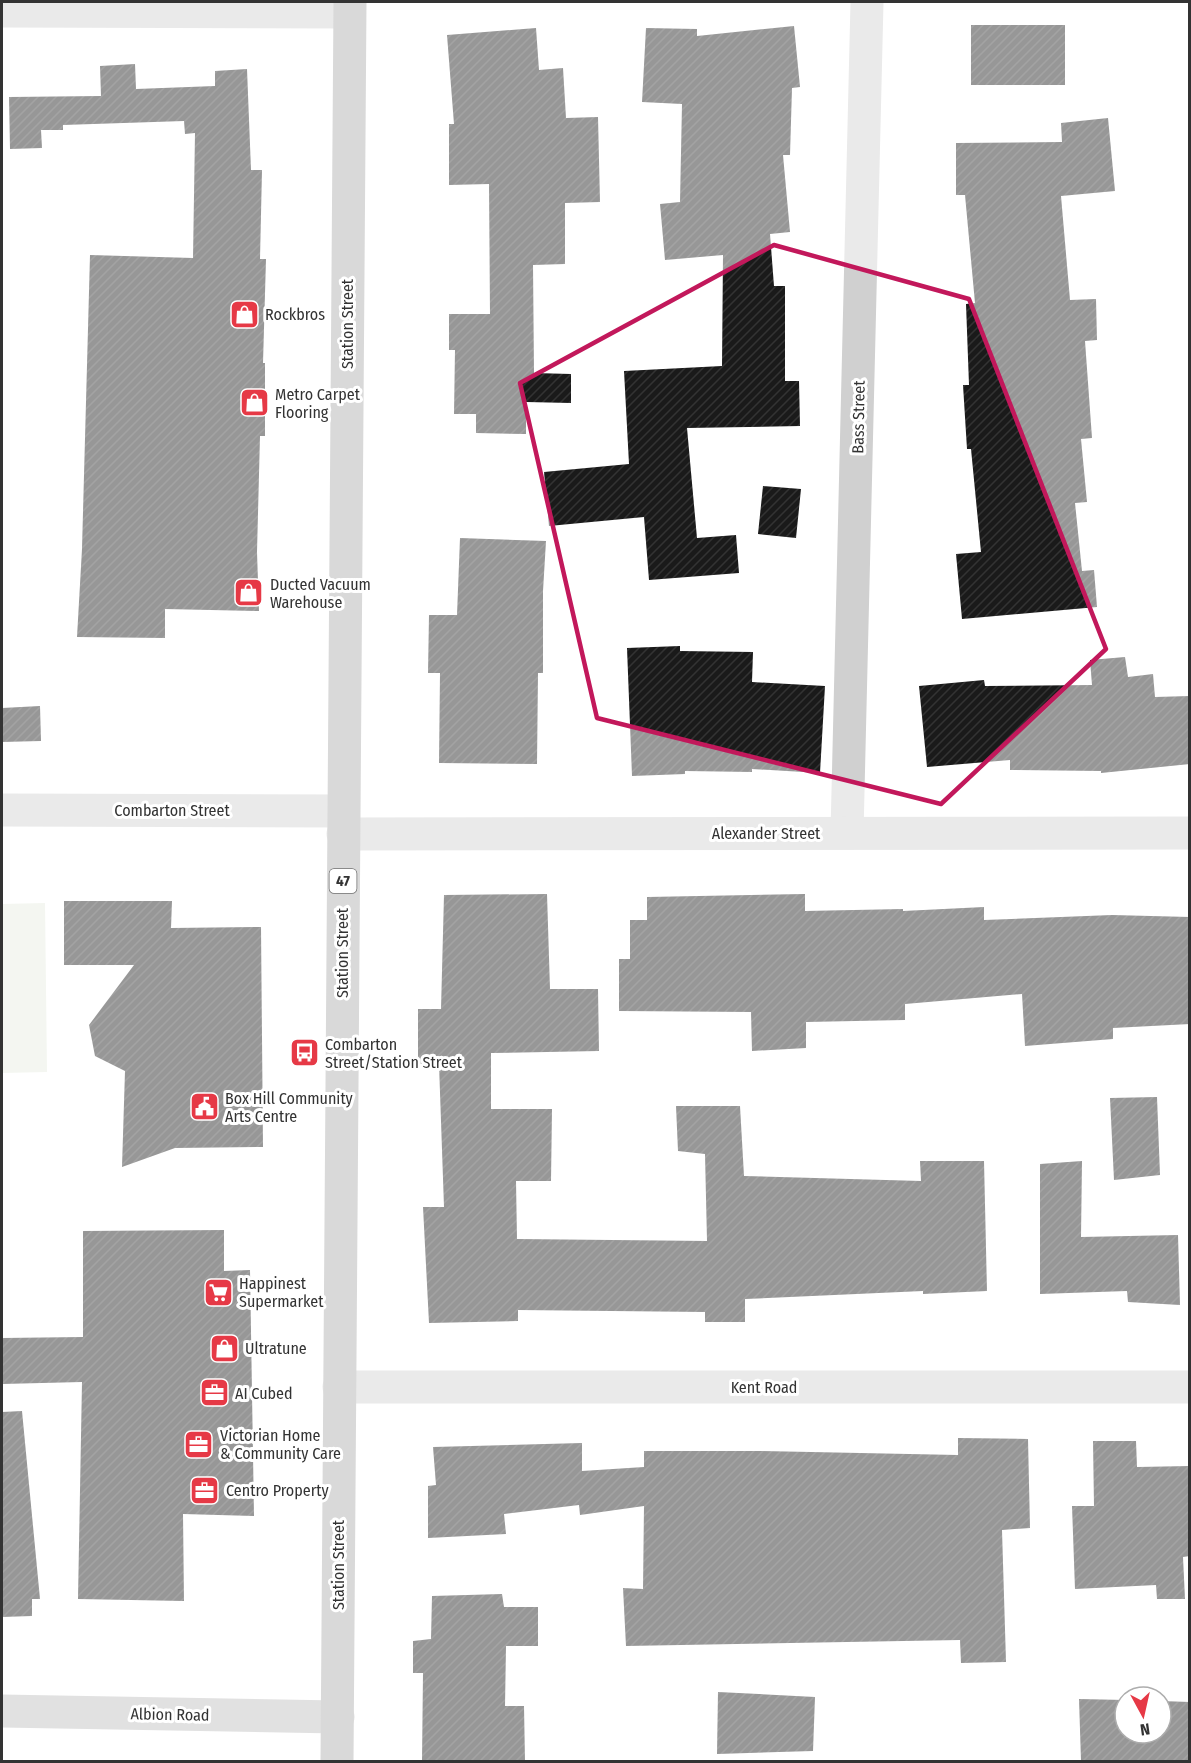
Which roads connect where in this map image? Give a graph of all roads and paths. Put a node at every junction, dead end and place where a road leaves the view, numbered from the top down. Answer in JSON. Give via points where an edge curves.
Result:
{"nodes":[{"id":1,"x":867,"y":2,"type":"edge"},
{"id":2,"x":349,"y":7,"type":"edge"},
{"id":3,"x":2,"y":10,"type":"edge"},
{"id":4,"x":2,"y":810,"type":"edge"},
{"id":5,"x":343,"y":823,"type":"junction"},
{"id":6,"x":848,"y":833,"type":"junction"},
{"id":7,"x":1190,"y":833,"type":"edge"},
{"id":8,"x":339,"y":1387,"type":"junction"},
{"id":9,"x":1190,"y":1387,"type":"edge"},
{"id":10,"x":2,"y":1711,"type":"edge"},
{"id":11,"x":338,"y":1717,"type":"junction"},
{"id":12,"x":338,"y":1761,"type":"edge"}],
"edges":[{"from":1,"to":6,"type":"street","name":"Bass Street"},
{"from":2,"to":3,"type":"street"},
{"from":2,"to":5,"type":"main road","name":"Station Street","number":"47"},
{"from":4,"to":5,"type":"street","name":"Combarton Street"},
{"from":5,"to":6,"type":"street","name":"Alexander Street"},
{"from":5,"to":8,"type":"main road","name":"Station Street","number":"47"},
{"from":6,"to":7,"type":"street","name":"Alexander Street"},
{"from":8,"to":9,"type":"street","name":"Kent Road"},
{"from":8,"to":11,"type":"main road","name":"Station Street","number":"47"},
{"from":10,"to":11,"type":"street","name":"Albion Road"},
{"from":11,"to":12,"type":"main road","name":"Station Street","number":"47"}]}
